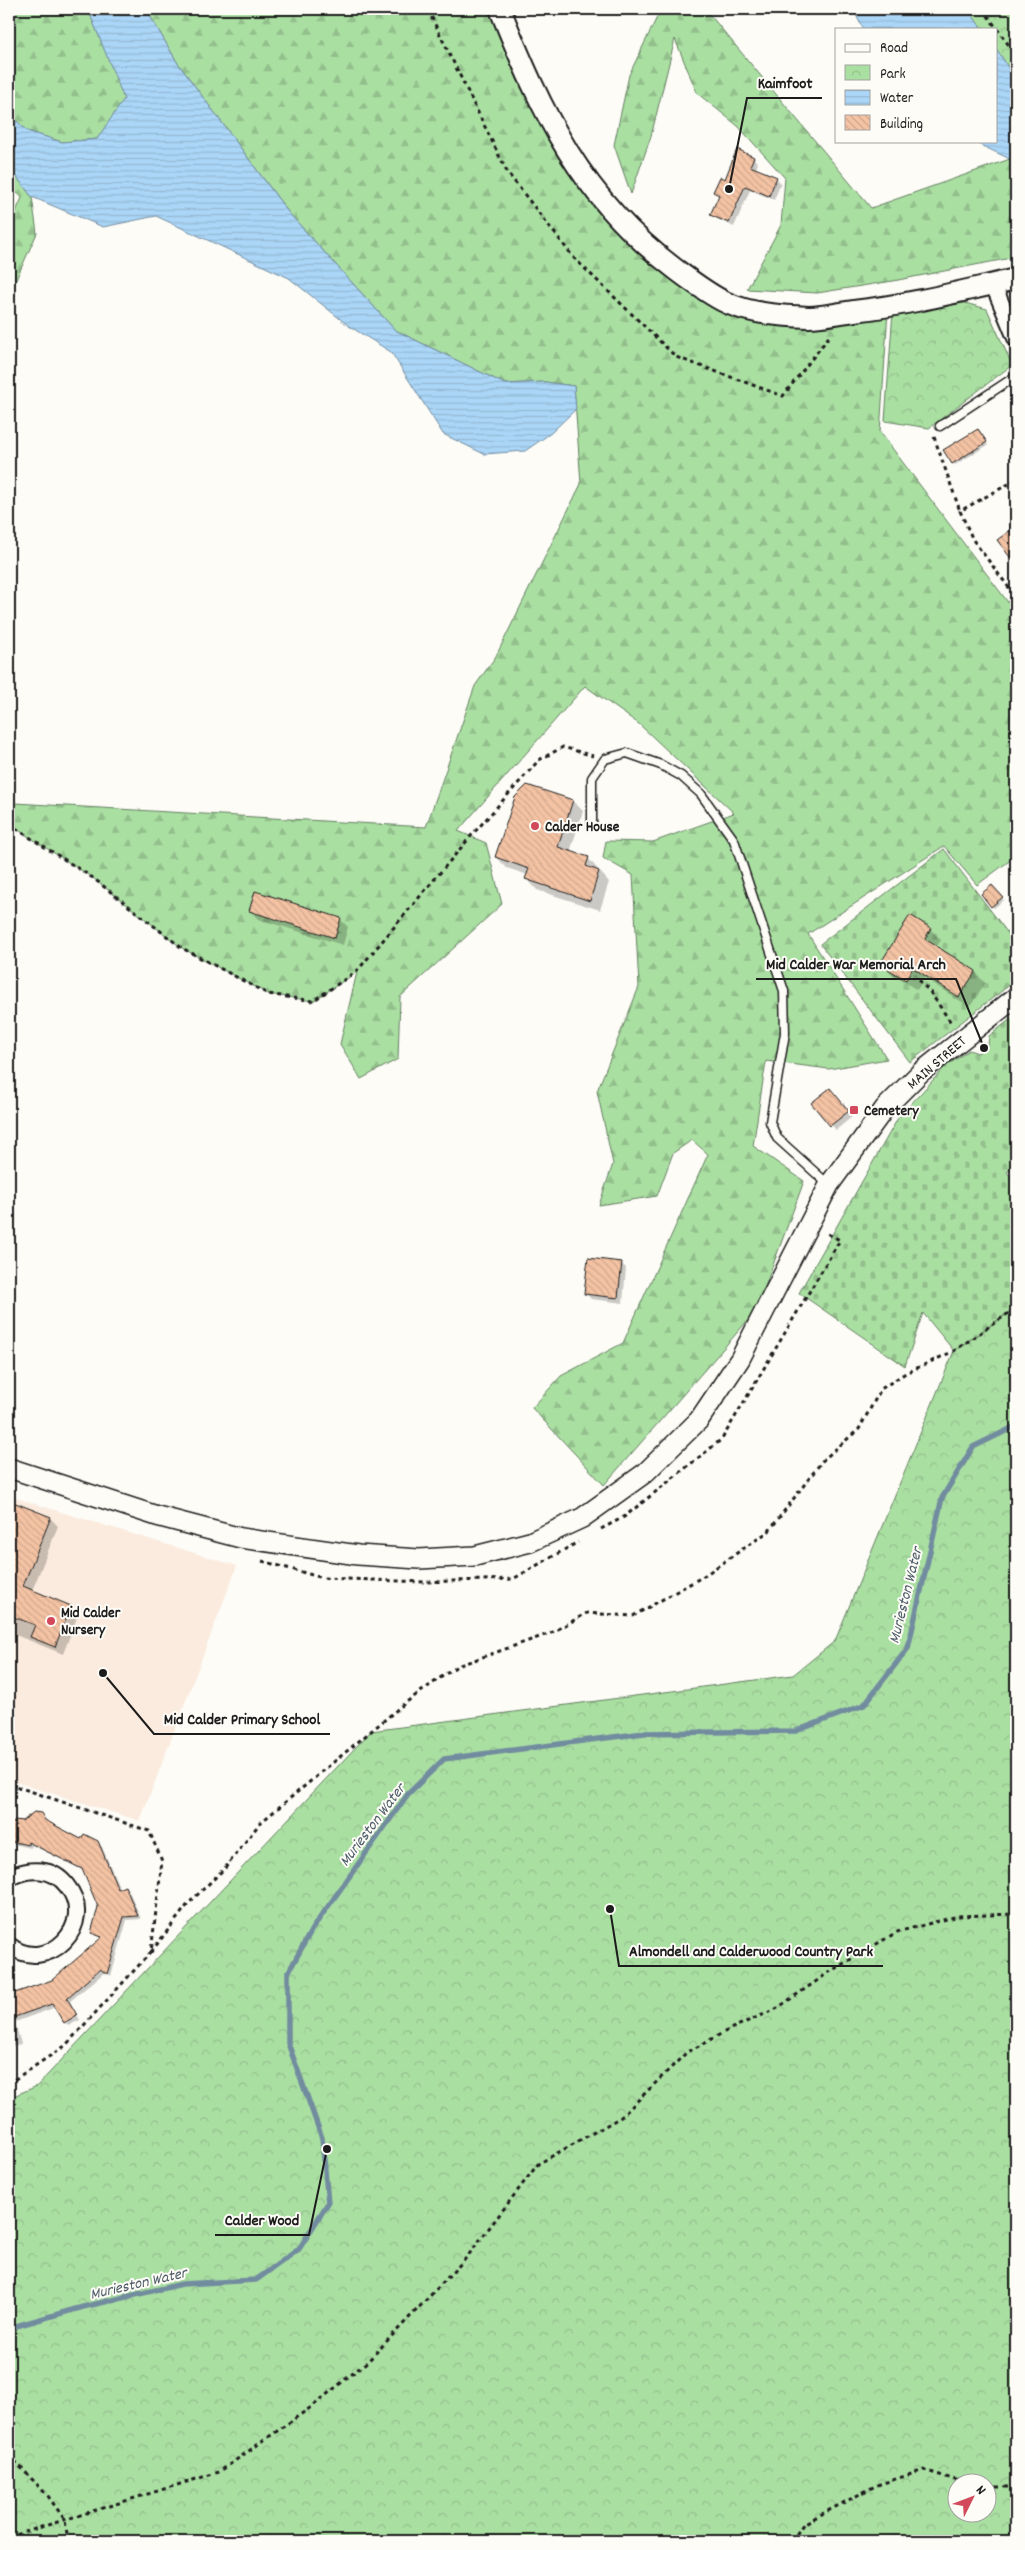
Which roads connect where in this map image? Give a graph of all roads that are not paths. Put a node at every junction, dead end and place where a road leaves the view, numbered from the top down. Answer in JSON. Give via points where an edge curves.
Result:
{"nodes":[{"id":1,"x":500,"y":9,"type":"edge"},
{"id":2,"x":1016,"y":279,"type":"edge"},
{"id":3,"x":993,"y":284,"type":"junction"},
{"id":4,"x":1016,"y":339,"type":"edge"},
{"id":5,"x":1016,"y":376,"type":"edge"},
{"id":6,"x":940,"y":426,"type":"road end"},
{"id":7,"x":592,"y":826,"type":"dead end"},
{"id":8,"x":1016,"y":997,"type":"edge"},
{"id":9,"x":830,"y":1185,"type":"junction"},
{"id":10,"x":9,"y":1468,"type":"edge"},
{"id":11,"x":9,"y":1879,"type":"edge"},
{"id":12,"x":15,"y":1949,"type":"edge"},
{"id":13,"x":9,"y":1962,"type":"edge"}],
"edges":[{"from":1,"to":3,"type":"main road","via":[[549,122],[597,193],[652,252],[689,280],[728,303],[762,312],[811,317],[888,307]]},
{"from":2,"to":3,"type":"main road"},
{"from":3,"to":4,"type":"street"},
{"from":5,"to":6,"type":"lane"},
{"from":7,"to":9,"type":"lane","via":[[592,778],[605,759],[627,753],[681,776],[701,794],[734,840],[784,991],[785,1033],[770,1122],[777,1138]]},
{"from":8,"to":9,"type":"street","name":"MAIN STREET","via":[[921,1072],[885,1108]]},
{"from":9,"to":10,"type":"street","name":"MAIN STREET","via":[[740,1359],[699,1420],[645,1472],[590,1513],[530,1542],[475,1556],[419,1559],[358,1556],[241,1538],[158,1516]]},
{"from":11,"to":12,"type":"street","via":[[32,1870],[47,1872],[62,1880],[77,1905],[77,1920],[63,1944],[50,1952],[36,1955]]},
{"from":12,"to":13,"type":"street"}]}
